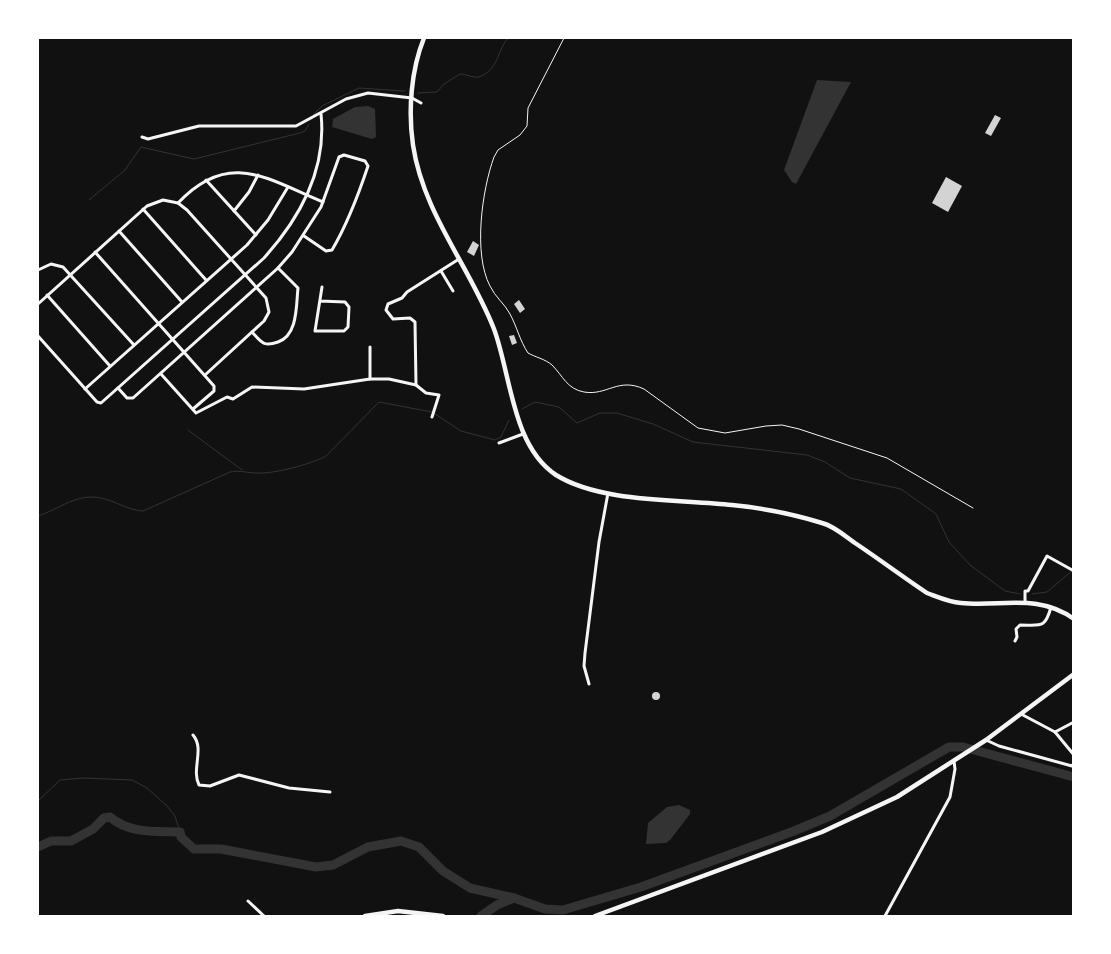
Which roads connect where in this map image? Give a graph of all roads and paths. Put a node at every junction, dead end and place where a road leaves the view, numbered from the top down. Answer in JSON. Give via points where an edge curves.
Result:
{"nodes":[{"id":1,"x":424,"y":38,"type":"edge"},
{"id":2,"x":564,"y":38,"type":"edge"},
{"id":3,"x":412,"y":98,"type":"junction"},
{"id":4,"x":422,"y":103,"type":"dead end"},
{"id":5,"x":321,"y":114,"type":"junction"},
{"id":6,"x":142,"y":137,"type":"dead end"},
{"id":7,"x":258,"y":175,"type":"junction"},
{"id":8,"x":206,"y":180,"type":"junction"},
{"id":9,"x":288,"y":187,"type":"junction"},
{"id":10,"x":307,"y":196,"type":"junction"},
{"id":11,"x":323,"y":202,"type":"junction"},
{"id":12,"x":178,"y":203,"type":"junction"},
{"id":13,"x":143,"y":209,"type":"junction"},
{"id":14,"x":234,"y":211,"type":"junction"},
{"id":15,"x":118,"y":231,"type":"junction"},
{"id":16,"x":256,"y":236,"type":"junction"},
{"id":17,"x":304,"y":236,"type":"junction"},
{"id":18,"x":94,"y":252,"type":"junction"},
{"id":19,"x":230,"y":259,"type":"junction"},
{"id":20,"x":459,"y":259,"type":"junction"},
{"id":21,"x":278,"y":268,"type":"junction"},
{"id":22,"x":38,"y":270,"type":"edge"},
{"id":23,"x":441,"y":271,"type":"junction"},
{"id":24,"x":71,"y":274,"type":"junction"},
{"id":25,"x":245,"y":275,"type":"junction"},
{"id":26,"x":206,"y":280,"type":"junction"},
{"id":27,"x":322,"y":287,"type":"dead end"},
{"id":28,"x":256,"y":288,"type":"junction"},
{"id":29,"x":453,"y":290,"type":"dead end"},
{"id":30,"x":47,"y":295,"type":"junction"},
{"id":31,"x":320,"y":301,"type":"junction"},
{"id":32,"x":182,"y":302,"type":"junction"},
{"id":33,"x":38,"y":304,"type":"edge"},
{"id":34,"x":158,"y":324,"type":"junction"},
{"id":35,"x":252,"y":332,"type":"junction"},
{"id":36,"x":38,"y":336,"type":"edge"},
{"id":37,"x":173,"y":339,"type":"junction"},
{"id":38,"x":134,"y":345,"type":"junction"},
{"id":39,"x":370,"y":347,"type":"dead end"},
{"id":40,"x":184,"y":352,"type":"junction"},
{"id":41,"x":110,"y":366,"type":"junction"},
{"id":42,"x":160,"y":374,"type":"junction"},
{"id":43,"x":205,"y":375,"type":"junction"},
{"id":44,"x":370,"y":378,"type":"junction"},
{"id":45,"x":416,"y":385,"type":"junction"},
{"id":46,"x":118,"y":388,"type":"junction"},
{"id":47,"x":84,"y":389,"type":"junction"},
{"id":48,"x":193,"y":409,"type":"junction"},
{"id":49,"x":434,"y":415,"type":"dead end"},
{"id":50,"x":523,"y":434,"type":"junction"},
{"id":51,"x":499,"y":443,"type":"dead end"},
{"id":52,"x":608,"y":493,"type":"junction"},
{"id":53,"x":973,"y":508,"type":"dead end"},
{"id":54,"x":1074,"y":572,"type":"edge"},
{"id":55,"x":1025,"y":602,"type":"junction"},
{"id":56,"x":1051,"y":606,"type":"junction"},
{"id":57,"x":1074,"y":619,"type":"edge"},
{"id":58,"x":1015,"y":641,"type":"dead end"},
{"id":59,"x":1074,"y":674,"type":"edge"},
{"id":60,"x":589,"y":684,"type":"dead end"},
{"id":61,"x":1021,"y":714,"type":"junction"},
{"id":62,"x":1074,"y":722,"type":"edge"},
{"id":63,"x":1056,"y":732,"type":"junction"},
{"id":64,"x":193,"y":735,"type":"dead end"},
{"id":65,"x":984,"y":741,"type":"junction"},
{"id":66,"x":1074,"y":755,"type":"edge"},
{"id":67,"x":954,"y":761,"type":"junction"},
{"id":68,"x":1074,"y":763,"type":"edge"},
{"id":69,"x":330,"y":792,"type":"dead end"},
{"id":70,"x":248,"y":901,"type":"dead end"},
{"id":71,"x":264,"y":916,"type":"edge"},
{"id":72,"x":365,"y":916,"type":"edge"},
{"id":73,"x":444,"y":916,"type":"edge"},
{"id":74,"x":595,"y":916,"type":"edge"},
{"id":75,"x":885,"y":916,"type":"edge"}],
"edges":[{"from":1,"to":3,"type":"main road"},
{"from":2,"to":53,"type":"path","via":[[528,108],[527,126],[498,150],[491,165],[482,205],[482,255],[489,285],[512,317],[528,353],[548,362],[577,391],[592,393],[620,384],[636,385],[690,424],[707,431],[725,433],[782,425],[873,452]]},
{"from":3,"to":4,"type":"street"},
{"from":3,"to":5,"type":"street","via":[[368,93]]},
{"from":3,"to":20,"type":"main road","via":[[413,146],[421,177],[432,207]]},
{"from":5,"to":6,"type":"street","via":[[296,126],[199,126],[148,139]]},
{"from":5,"to":10,"type":"street","via":[[320,149]]},
{"from":7,"to":8,"type":"street","via":[[231,173]]},
{"from":7,"to":9,"type":"street"},
{"from":7,"to":14,"type":"street"},
{"from":8,"to":12,"type":"street","via":[[192,188]]},
{"from":8,"to":14,"type":"street"},
{"from":9,"to":10,"type":"street"},
{"from":9,"to":16,"type":"street"},
{"from":10,"to":11,"type":"street"},
{"from":10,"to":25,"type":"street","via":[[282,237]]},
{"from":11,"to":17,"type":"street"},
{"from":11,"to":17,"type":"street","via":[[339,157],[344,155],[365,161],[368,166],[357,200],[332,250],[326,251]]},
{"from":12,"to":13,"type":"street","via":[[163,200],[152,202]]},
{"from":12,"to":19,"type":"street"},
{"from":13,"to":15,"type":"street"},
{"from":13,"to":26,"type":"street"},
{"from":14,"to":16,"type":"street"},
{"from":15,"to":18,"type":"street"},
{"from":15,"to":32,"type":"street"},
{"from":16,"to":19,"type":"street"},
{"from":17,"to":21,"type":"street"},
{"from":18,"to":24,"type":"street"},
{"from":18,"to":34,"type":"street"},
{"from":19,"to":25,"type":"street"},
{"from":19,"to":26,"type":"street"},
{"from":20,"to":23,"type":"street"},
{"from":20,"to":50,"type":"main road","via":[[493,327]]},
{"from":21,"to":28,"type":"street"},
{"from":21,"to":35,"type":"street","via":[[298,288],[290,333],[268,346]]},
{"from":22,"to":24,"type":"street","via":[[45,265],[56,264]]},
{"from":23,"to":29,"type":"street"},
{"from":23,"to":45,"type":"street","via":[[388,304],[386,310],[393,319],[410,318],[415,322]]},
{"from":24,"to":30,"type":"street"},
{"from":24,"to":38,"type":"street"},
{"from":25,"to":28,"type":"street"},
{"from":25,"to":37,"type":"street"},
{"from":26,"to":32,"type":"street"},
{"from":27,"to":31,"type":"street"},
{"from":28,"to":35,"type":"street","via":[[268,303],[268,312]]},
{"from":28,"to":40,"type":"street"},
{"from":30,"to":33,"type":"street"},
{"from":30,"to":41,"type":"street"},
{"from":31,"to":31,"type":"street","via":[[315,331],[344,332],[348,327],[349,307],[344,302]]},
{"from":32,"to":34,"type":"street"},
{"from":34,"to":37,"type":"street"},
{"from":34,"to":38,"type":"street"},
{"from":35,"to":43,"type":"street"},
{"from":36,"to":47,"type":"street"},
{"from":37,"to":40,"type":"street"},
{"from":37,"to":46,"type":"street"},
{"from":38,"to":41,"type":"street"},
{"from":39,"to":44,"type":"street"},
{"from":40,"to":42,"type":"street"},
{"from":40,"to":43,"type":"street"},
{"from":41,"to":47,"type":"street"},
{"from":42,"to":46,"type":"street","via":[[133,398],[127,398]]},
{"from":42,"to":48,"type":"street"},
{"from":43,"to":48,"type":"street","via":[[214,391]]},
{"from":44,"to":45,"type":"street"},
{"from":44,"to":48,"type":"street","via":[[304,389],[252,387],[233,399],[227,397],[200,414]]},
{"from":45,"to":49,"type":"street","via":[[426,392],[440,395]]},
{"from":46,"to":47,"type":"street","via":[[102,403]]},
{"from":50,"to":51,"type":"street"},
{"from":50,"to":52,"type":"main road","via":[[535,455],[555,474],[575,484]]},
{"from":52,"to":55,"type":"main road","via":[[731,505],[813,520],[831,526],[941,599],[960,603]]},
{"from":52,"to":60,"type":"street","via":[[585,653],[584,666]]},
{"from":54,"to":55,"type":"street","via":[[1047,556],[1028,591],[1025,591]]},
{"from":55,"to":56,"type":"main road"},
{"from":56,"to":57,"type":"main road"},
{"from":56,"to":58,"type":"street","via":[[1047,622],[1020,625],[1016,629]]},
{"from":59,"to":61,"type":"main road"},
{"from":61,"to":63,"type":"street"},
{"from":61,"to":65,"type":"main road"},
{"from":62,"to":63,"type":"street"},
{"from":63,"to":66,"type":"street"},
{"from":64,"to":69,"type":"street","via":[[198,747],[194,772],[199,785],[210,786],[239,775],[289,788]]},
{"from":65,"to":67,"type":"main road"},
{"from":65,"to":68,"type":"street","via":[[1072,766]]},
{"from":67,"to":74,"type":"main road","via":[[897,797],[822,832]]},
{"from":67,"to":75,"type":"street","via":[[950,797]]},
{"from":70,"to":71,"type":"street"},
{"from":72,"to":73,"type":"main road","via":[[398,911]]}]}
